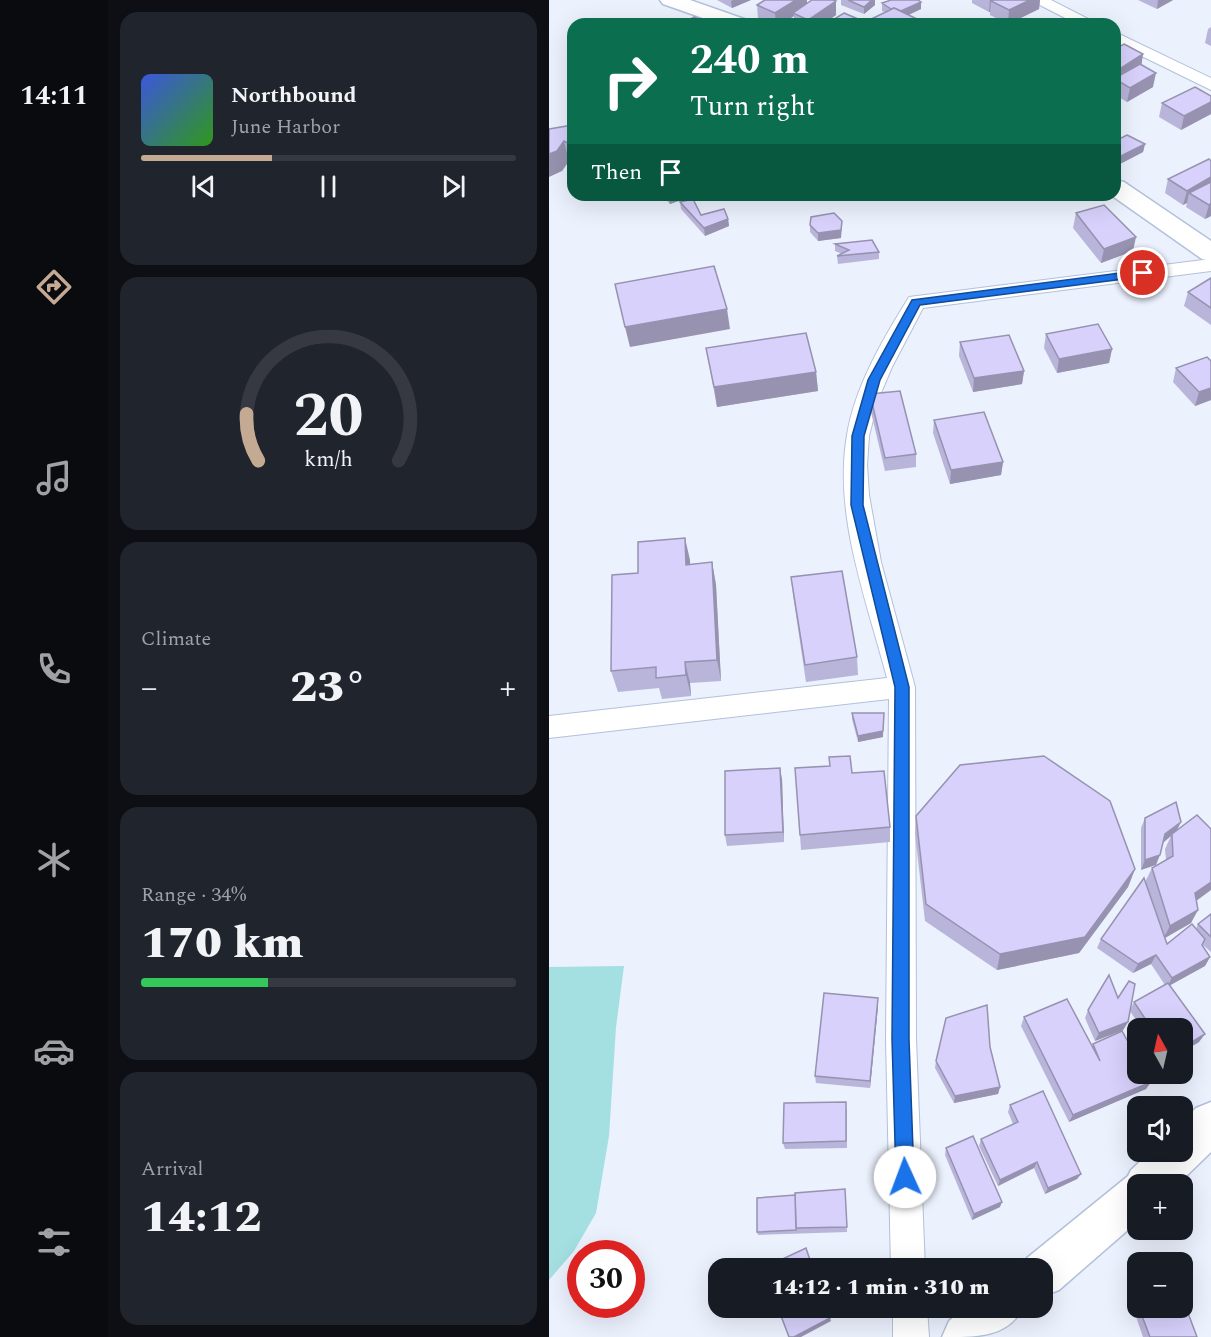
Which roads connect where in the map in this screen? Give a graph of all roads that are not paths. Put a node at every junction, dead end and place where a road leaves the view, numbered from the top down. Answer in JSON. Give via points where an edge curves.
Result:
{"nodes":[{"id":1,"x":1038,"y":0,"type":"edge"},
{"id":2,"x":675,"y":1,"type":"edge"},
{"id":3,"x":722,"y":18,"type":"edge"},
{"id":4,"x":1077,"y":18,"type":"edge"},
{"id":5,"x":1121,"y":40,"type":"edge"},
{"id":6,"x":1211,"y":85,"type":"edge"},
{"id":7,"x":1121,"y":191,"type":"edge"},
{"id":8,"x":1211,"y":253,"type":"edge"},
{"id":9,"x":1211,"y":265,"type":"edge"},
{"id":10,"x":902,"y":687,"type":"junction"},
{"id":11,"x":549,"y":727,"type":"edge"},
{"id":12,"x":1211,"y":1123,"type":"edge"},
{"id":13,"x":1193,"y":1140,"type":"edge"},
{"id":14,"x":1170,"y":1162,"type":"edge"},
{"id":15,"x":1157,"y":1174,"type":"edge"},
{"id":16,"x":1127,"y":1203,"type":"edge"},
{"id":17,"x":908,"y":1258,"type":"edge"},
{"id":18,"x":1053,"y":1265,"type":"edge"},
{"id":19,"x":910,"y":1318,"type":"edge"},
{"id":20,"x":989,"y":1318,"type":"edge"},
{"id":21,"x":911,"y":1337,"type":"edge"},
{"id":22,"x":965,"y":1337,"type":"edge"}],
"edges":[{"from":1,"to":4,"type":"street"},
{"from":2,"to":3,"type":"main road"},
{"from":5,"to":6,"type":"street"},
{"from":7,"to":8,"type":"main road"},
{"from":9,"to":10,"type":"street","via":[[916,302],[874,380],[858,436],[857,505]]},
{"from":10,"to":11,"type":"street"},
{"from":10,"to":17,"type":"street","via":[[901,1039]]},
{"from":12,"to":13,"type":"main road"},
{"from":14,"to":15,"type":"main road"},
{"from":16,"to":18,"type":"main road"},
{"from":19,"to":21,"type":"street"},
{"from":20,"to":22,"type":"main road"}]}
